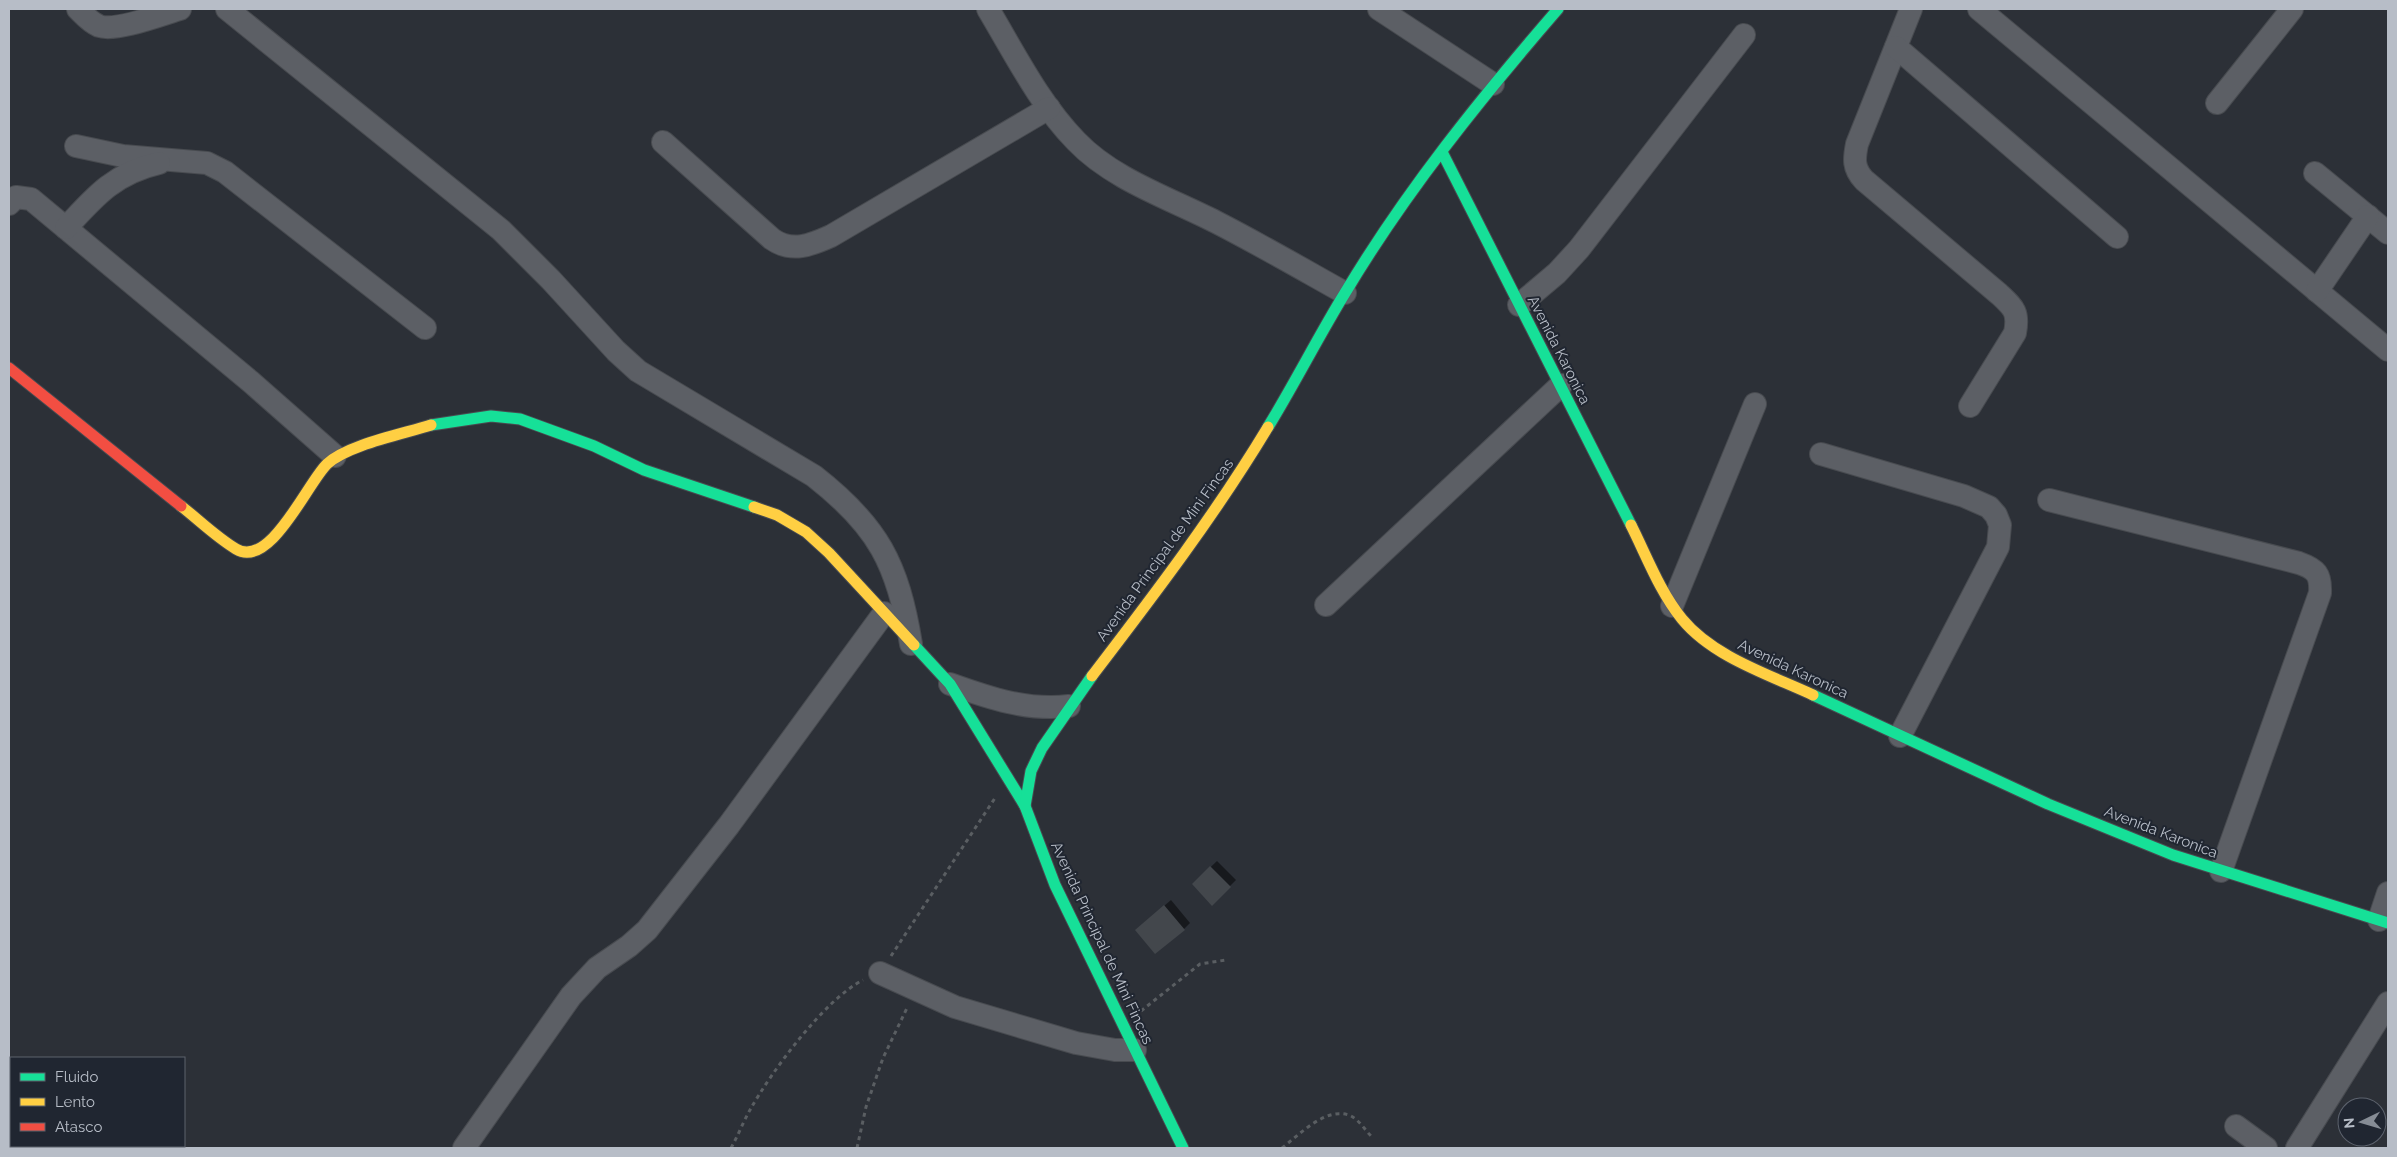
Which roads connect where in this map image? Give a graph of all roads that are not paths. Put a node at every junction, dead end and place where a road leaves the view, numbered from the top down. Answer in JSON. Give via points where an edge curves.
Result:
{"nodes":[{"id":1,"x":78,"y":9,"type":"edge"},
{"id":2,"x":180,"y":9,"type":"edge"},
{"id":3,"x":227,"y":9,"type":"edge"},
{"id":4,"x":988,"y":9,"type":"edge"},
{"id":5,"x":1379,"y":9,"type":"edge"},
{"id":6,"x":1558,"y":9,"type":"edge"},
{"id":7,"x":1911,"y":9,"type":"edge"},
{"id":8,"x":1979,"y":9,"type":"edge"},
{"id":9,"x":2292,"y":9,"type":"edge"},
{"id":10,"x":1744,"y":35,"type":"dead end"},
{"id":11,"x":1896,"y":47,"type":"junction"},
{"id":12,"x":1493,"y":84,"type":"junction"},
{"id":13,"x":2217,"y":103,"type":"dead end"},
{"id":14,"x":1049,"y":108,"type":"junction"},
{"id":15,"x":663,"y":142,"type":"dead end"},
{"id":16,"x":76,"y":146,"type":"dead end"},
{"id":17,"x":1442,"y":152,"type":"junction"},
{"id":18,"x":169,"y":160,"type":"junction"},
{"id":19,"x":2315,"y":173,"type":"dead end"},
{"id":20,"x":9,"y":204,"type":"edge"},
{"id":21,"x":2368,"y":216,"type":"junction"},
{"id":22,"x":66,"y":228,"type":"junction"},
{"id":23,"x":2388,"y":233,"type":"edge"},
{"id":24,"x":2117,"y":237,"type":"dead end"},
{"id":25,"x":2317,"y":291,"type":"junction"},
{"id":26,"x":1345,"y":293,"type":"junction"},
{"id":27,"x":1519,"y":305,"type":"junction"},
{"id":28,"x":426,"y":328,"type":"dead end"},
{"id":29,"x":2388,"y":350,"type":"edge"},
{"id":30,"x":9,"y":368,"type":"edge"},
{"id":31,"x":1560,"y":385,"type":"junction"},
{"id":32,"x":1755,"y":404,"type":"dead end"},
{"id":33,"x":1970,"y":406,"type":"dead end"},
{"id":34,"x":1821,"y":454,"type":"dead end"},
{"id":35,"x":335,"y":456,"type":"junction"},
{"id":36,"x":2049,"y":500,"type":"dead end"},
{"id":37,"x":1326,"y":605,"type":"dead end"},
{"id":38,"x":1672,"y":606,"type":"junction"},
{"id":39,"x":884,"y":612,"type":"junction"},
{"id":40,"x":911,"y":644,"type":"junction"},
{"id":41,"x":950,"y":684,"type":"junction"},
{"id":42,"x":1069,"y":706,"type":"junction"},
{"id":43,"x":1900,"y":736,"type":"junction"},
{"id":44,"x":1024,"y":806,"type":"junction"},
{"id":45,"x":2221,"y":871,"type":"junction"},
{"id":46,"x":2388,"y":894,"type":"edge"},
{"id":47,"x":2384,"y":921,"type":"edge"},
{"id":48,"x":880,"y":973,"type":"road end"},
{"id":49,"x":2388,"y":1003,"type":"edge"},
{"id":50,"x":1135,"y":1050,"type":"junction"},
{"id":51,"x":2236,"y":1126,"type":"dead end"},
{"id":52,"x":464,"y":1148,"type":"edge"},
{"id":53,"x":1183,"y":1148,"type":"edge"},
{"id":54,"x":2266,"y":1148,"type":"edge"},
{"id":55,"x":2297,"y":1148,"type":"edge"}],
"edges":[{"from":1,"to":2,"type":"street","via":[[101,27]]},
{"from":3,"to":40,"type":"street","via":[[501,230],[638,371],[814,476],[835,492],[871,531],[885,555],[905,605]]},
{"from":4,"to":14,"type":"street"},
{"from":5,"to":12,"type":"street"},
{"from":6,"to":12,"type":"street","name":"Avenida Principal de Mini Fincas"},
{"from":7,"to":11,"type":"street"},
{"from":8,"to":25,"type":"street"},
{"from":9,"to":13,"type":"street"},
{"from":10,"to":27,"type":"street","via":[[1580,249]]},
{"from":11,"to":24,"type":"street"},
{"from":11,"to":33,"type":"street","via":[[1857,144],[1854,165],[1864,180],[2015,310],[2014,333]]},
{"from":12,"to":17,"type":"street","name":"Avenida Principal de Mini Fincas"},
{"from":14,"to":15,"type":"street","via":[[831,236],[803,247],[781,246],[772,240]]},
{"from":14,"to":26,"type":"street","via":[[1076,142],[1094,158]]},
{"from":16,"to":18,"type":"street","via":[[123,156]]},
{"from":17,"to":26,"type":"street","name":"Avenida Principal de Mini Fincas","via":[[1408,197]]},
{"from":17,"to":27,"type":"street","name":"Avenida Karonica"},
{"from":18,"to":22,"type":"street","via":[[111,182]]},
{"from":18,"to":28,"type":"street","via":[[207,163],[225,172]]},
{"from":19,"to":21,"type":"street"},
{"from":20,"to":22,"type":"street","via":[[16,197],[31,199]]},
{"from":21,"to":23,"type":"street"},
{"from":21,"to":25,"type":"street"},
{"from":22,"to":35,"type":"street"},
{"from":25,"to":29,"type":"street"},
{"from":26,"to":42,"type":"street","name":"Avenida Principal de Mini Fincas","via":[[1234,484]]},
{"from":27,"to":31,"type":"street","name":"Avenida Karonica"},
{"from":30,"to":35,"type":"street","via":[[237,550],[265,548]]},
{"from":31,"to":37,"type":"street"},
{"from":31,"to":38,"type":"street","name":"Avenida Karonica"},
{"from":32,"to":38,"type":"street"},
{"from":34,"to":43,"type":"street","via":[[1964,496],[1989,508],[2000,525],[1998,547]]},
{"from":35,"to":39,"type":"street","via":[[442,422],[491,416],[520,420],[594,446],[644,470],[777,515],[806,532]]},
{"from":36,"to":45,"type":"street","via":[[2299,563],[2318,573],[2320,593]]},
{"from":38,"to":43,"type":"street","name":"Avenida Karonica","via":[[1700,640],[1718,651]]},
{"from":39,"to":40,"type":"street"},
{"from":39,"to":52,"type":"street","via":[[729,825],[647,930],[598,968],[571,996]]},
{"from":40,"to":41,"type":"street"},
{"from":41,"to":42,"type":"street","via":[[1033,707]]},
{"from":41,"to":44,"type":"street"},
{"from":42,"to":44,"type":"street","name":"Avenida Principal de Mini Fincas","via":[[1031,771]]},
{"from":43,"to":45,"type":"street","name":"Avenida Karonica","via":[[2048,804]]},
{"from":44,"to":50,"type":"street","name":"Avenida Principal de Mini Fincas","via":[[1055,886]]},
{"from":45,"to":47,"type":"street","name":"Avenida Karonica"},
{"from":46,"to":47,"type":"street"},
{"from":48,"to":50,"type":"street","via":[[955,1007],[1076,1043]]},
{"from":49,"to":55,"type":"street"},
{"from":50,"to":53,"type":"street","name":"Avenida Principal de Mini Fincas"},
{"from":51,"to":54,"type":"street"}]}
